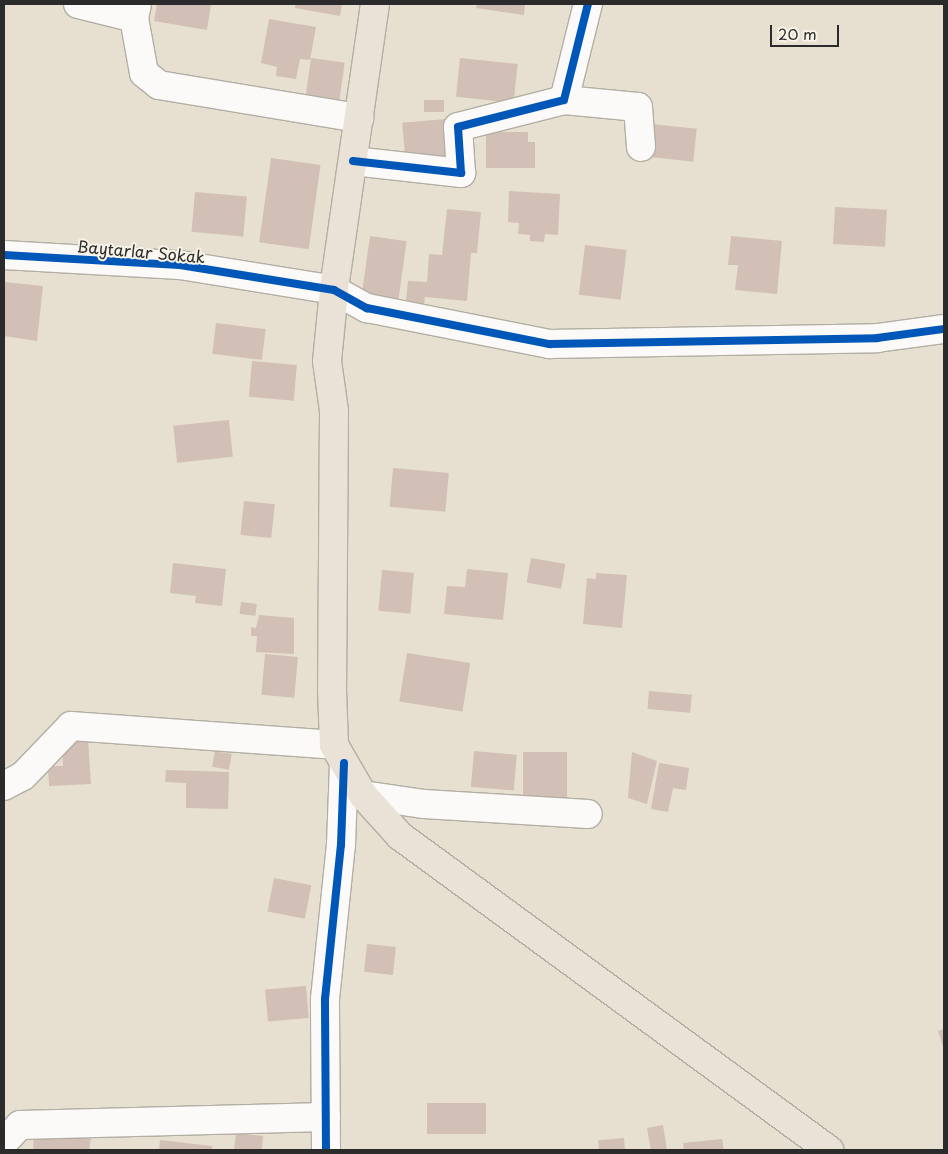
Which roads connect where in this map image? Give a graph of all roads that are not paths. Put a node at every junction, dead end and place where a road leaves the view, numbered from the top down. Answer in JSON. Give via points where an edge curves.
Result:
{"nodes":[{"id":1,"x":78,"y":4,"type":"edge"},
{"id":2,"x":375,"y":4,"type":"edge"},
{"id":3,"x":588,"y":4,"type":"edge"},
{"id":4,"x":136,"y":11,"type":"edge"},
{"id":5,"x":564,"y":100,"type":"junction"},
{"id":6,"x":359,"y":118,"type":"junction"},
{"id":7,"x":641,"y":147,"type":"dead end"},
{"id":8,"x":353,"y":161,"type":"junction"},
{"id":9,"x":4,"y":255,"type":"edge"},
{"id":10,"x":334,"y":290,"type":"junction"},
{"id":11,"x":944,"y":329,"type":"edge"},
{"id":12,"x":339,"y":754,"type":"junction"},
{"id":13,"x":4,"y":786,"type":"edge"},
{"id":14,"x":363,"y":795,"type":"junction"},
{"id":15,"x":588,"y":814,"type":"dead end"},
{"id":16,"x":326,"y":1117,"type":"junction"},
{"id":17,"x":4,"y":1142,"type":"edge"},
{"id":18,"x":326,"y":1150,"type":"edge"},
{"id":19,"x":829,"y":1150,"type":"edge"}],
"edges":[{"from":1,"to":4,"type":"street"},
{"from":2,"to":6,"type":"main road"},
{"from":3,"to":5,"type":"street"},
{"from":4,"to":6,"type":"street","via":[[144,73],[159,85]]},
{"from":5,"to":7,"type":"street","via":[[638,107]]},
{"from":5,"to":8,"type":"street","via":[[458,127],[461,174]]},
{"from":6,"to":8,"type":"main road"},
{"from":8,"to":10,"type":"main road"},
{"from":9,"to":10,"type":"street","name":"Baytarlar Sokak","via":[[180,265]]},
{"from":10,"to":11,"type":"street","name":"Baytarlar Sokak","via":[[367,308],[550,344],[877,338]]},
{"from":10,"to":12,"type":"main road","via":[[328,361],[334,410]]},
{"from":12,"to":13,"type":"street","via":[[71,726],[23,776]]},
{"from":12,"to":14,"type":"main road"},
{"from":12,"to":16,"type":"street","via":[[341,845],[325,999]]},
{"from":14,"to":15,"type":"street","via":[[424,804]]},
{"from":14,"to":19,"type":"main road","via":[[400,836]]},
{"from":16,"to":17,"type":"street","via":[[20,1125]]},
{"from":16,"to":18,"type":"street"}]}
